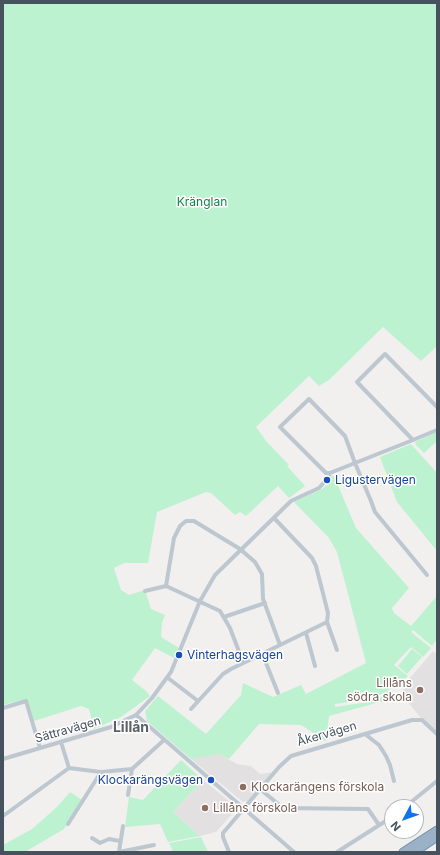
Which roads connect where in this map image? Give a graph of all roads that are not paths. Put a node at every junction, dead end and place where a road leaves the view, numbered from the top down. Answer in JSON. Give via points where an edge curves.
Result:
{"nodes":[{"id":1,"x":437,"y":407,"type":"edge"},
{"id":2,"x":437,"y":430,"type":"edge"},
{"id":3,"x":413,"y":440,"type":"junction"},
{"id":4,"x":356,"y":462,"type":"junction"},
{"id":5,"x":330,"y":473,"type":"junction"},
{"id":6,"x":274,"y":518,"type":"junction"},
{"id":7,"x":240,"y":549,"type":"junction"},
{"id":8,"x":427,"y":576,"type":"dead end"},
{"id":9,"x":166,"y":586,"type":"junction"},
{"id":10,"x":145,"y":591,"type":"dead end"},
{"id":11,"x":200,"y":601,"type":"junction"},
{"id":12,"x":264,"y":603,"type":"junction"},
{"id":13,"x":224,"y":617,"type":"junction"},
{"id":14,"x":327,"y":622,"type":"junction"},
{"id":15,"x":306,"y":633,"type":"junction"},
{"id":16,"x":280,"y":645,"type":"junction"},
{"id":17,"x":337,"y":650,"type":"dead end"},
{"id":18,"x":262,"y":653,"type":"junction"},
{"id":19,"x":243,"y":662,"type":"junction"},
{"id":20,"x":315,"y":666,"type":"dead end"},
{"id":21,"x":168,"y":678,"type":"junction"},
{"id":22,"x":278,"y":693,"type":"dead end"},
{"id":23,"x":198,"y":701,"type":"junction"},
{"id":24,"x":3,"y":708,"type":"edge"},
{"id":25,"x":191,"y":709,"type":"dead end"},
{"id":26,"x":136,"y":715,"type":"junction"},
{"id":27,"x":365,"y":734,"type":"junction"},
{"id":28,"x":437,"y":734,"type":"edge"},
{"id":29,"x":164,"y":740,"type":"junction"},
{"id":30,"x":61,"y":742,"type":"junction"},
{"id":31,"x":40,"y":748,"type":"junction"},
{"id":32,"x":3,"y":759,"type":"edge"},
{"id":33,"x":69,"y":768,"type":"junction"},
{"id":34,"x":132,"y":769,"type":"junction"},
{"id":35,"x":101,"y":772,"type":"junction"},
{"id":36,"x":437,"y":780,"type":"edge"},
{"id":37,"x":394,"y":781,"type":"dead end"},
{"id":38,"x":260,"y":789,"type":"junction"},
{"id":39,"x":128,"y":795,"type":"dead end"},
{"id":40,"x":414,"y":799,"type":"edge"},
{"id":41,"x":244,"y":808,"type":"junction"},
{"id":42,"x":3,"y":816,"type":"edge"},
{"id":43,"x":384,"y":822,"type":"edge"},
{"id":44,"x":68,"y":824,"type":"dead end"},
{"id":45,"x":379,"y":825,"type":"junction"},
{"id":46,"x":123,"y":826,"type":"dead end"},
{"id":47,"x":437,"y":830,"type":"edge"},
{"id":48,"x":437,"y":837,"type":"edge"},
{"id":49,"x":92,"y":838,"type":"dead end"},
{"id":50,"x":120,"y":841,"type":"junction"},
{"id":51,"x":154,"y":845,"type":"dead end"},
{"id":52,"x":144,"y":847,"type":"junction"},
{"id":53,"x":119,"y":852,"type":"edge"},
{"id":54,"x":146,"y":852,"type":"edge"},
{"id":55,"x":229,"y":852,"type":"edge"},
{"id":56,"x":294,"y":852,"type":"edge"},
{"id":57,"x":338,"y":852,"type":"edge"},
{"id":58,"x":403,"y":852,"type":"edge"},
{"id":59,"x":415,"y":852,"type":"edge"}],
"edges":[{"from":1,"to":3,"type":"street","via":[[385,354],[357,382]]},
{"from":2,"to":3,"type":"street"},
{"from":3,"to":4,"type":"street"},
{"from":4,"to":5,"type":"street"},
{"from":4,"to":5,"type":"street","via":[[345,436],[309,399],[280,427],[326,473]]},
{"from":4,"to":8,"type":"street","via":[[375,512]]},
{"from":5,"to":6,"type":"street","via":[[319,488],[291,501]]},
{"from":6,"to":7,"type":"street"},
{"from":6,"to":14,"type":"street","via":[[312,558],[328,613]]},
{"from":7,"to":9,"type":"street","via":[[194,521],[186,521],[180,526],[174,538]]},
{"from":7,"to":11,"type":"street","via":[[214,575]]},
{"from":7,"to":12,"type":"street","via":[[255,562],[262,574]]},
{"from":9,"to":10,"type":"street"},
{"from":9,"to":11,"type":"street"},
{"from":11,"to":13,"type":"street","via":[[216,608]]},
{"from":11,"to":21,"type":"street"},
{"from":12,"to":13,"type":"street"},
{"from":12,"to":16,"type":"street"},
{"from":13,"to":19,"type":"street"},
{"from":14,"to":15,"type":"street"},
{"from":14,"to":17,"type":"street"},
{"from":15,"to":16,"type":"street"},
{"from":15,"to":20,"type":"street"},
{"from":16,"to":18,"type":"street"},
{"from":18,"to":19,"type":"street"},
{"from":18,"to":22,"type":"street"},
{"from":19,"to":23,"type":"street","via":[[223,674]]},
{"from":21,"to":23,"type":"street"},
{"from":21,"to":26,"type":"street"},
{"from":23,"to":25,"type":"street"},
{"from":24,"to":31,"type":"street","via":[[26,701]]},
{"from":26,"to":29,"type":"street"},
{"from":26,"to":30,"type":"street","name":"Sättravägen","via":[[111,727]]},
{"from":27,"to":28,"type":"street","name":"Åkervägen","via":[[418,719]]},
{"from":27,"to":37,"type":"street","via":[[386,756]]},
{"from":27,"to":38,"type":"street","name":"Åkervägen","via":[[292,756]]},
{"from":29,"to":34,"type":"street"},
{"from":29,"to":41,"type":"street"},
{"from":30,"to":31,"type":"street","name":"Sättravägen"},
{"from":30,"to":33,"type":"street"},
{"from":31,"to":32,"type":"street","name":"Sättravägen"},
{"from":33,"to":35,"type":"street"},
{"from":33,"to":42,"type":"street"},
{"from":34,"to":35,"type":"street"},
{"from":34,"to":39,"type":"street"},
{"from":35,"to":44,"type":"street"},
{"from":36,"to":40,"type":"street"},
{"from":38,"to":41,"type":"street","name":"Åkervägen"},
{"from":38,"to":45,"type":"street","via":[[283,808],[368,809]]},
{"from":41,"to":55,"type":"street","name":"Åkervägen","via":[[223,833]]},
{"from":41,"to":56,"type":"street"},
{"from":43,"to":45,"type":"street"},
{"from":45,"to":57,"type":"street"},
{"from":46,"to":50,"type":"street"},
{"from":47,"to":58,"type":"highway"},
{"from":48,"to":59,"type":"highway"},
{"from":49,"to":50,"type":"street","via":[[100,843],[109,839]]},
{"from":50,"to":53,"type":"street"},
{"from":51,"to":52,"type":"street"},
{"from":52,"to":53,"type":"street"},
{"from":52,"to":54,"type":"street"}]}
